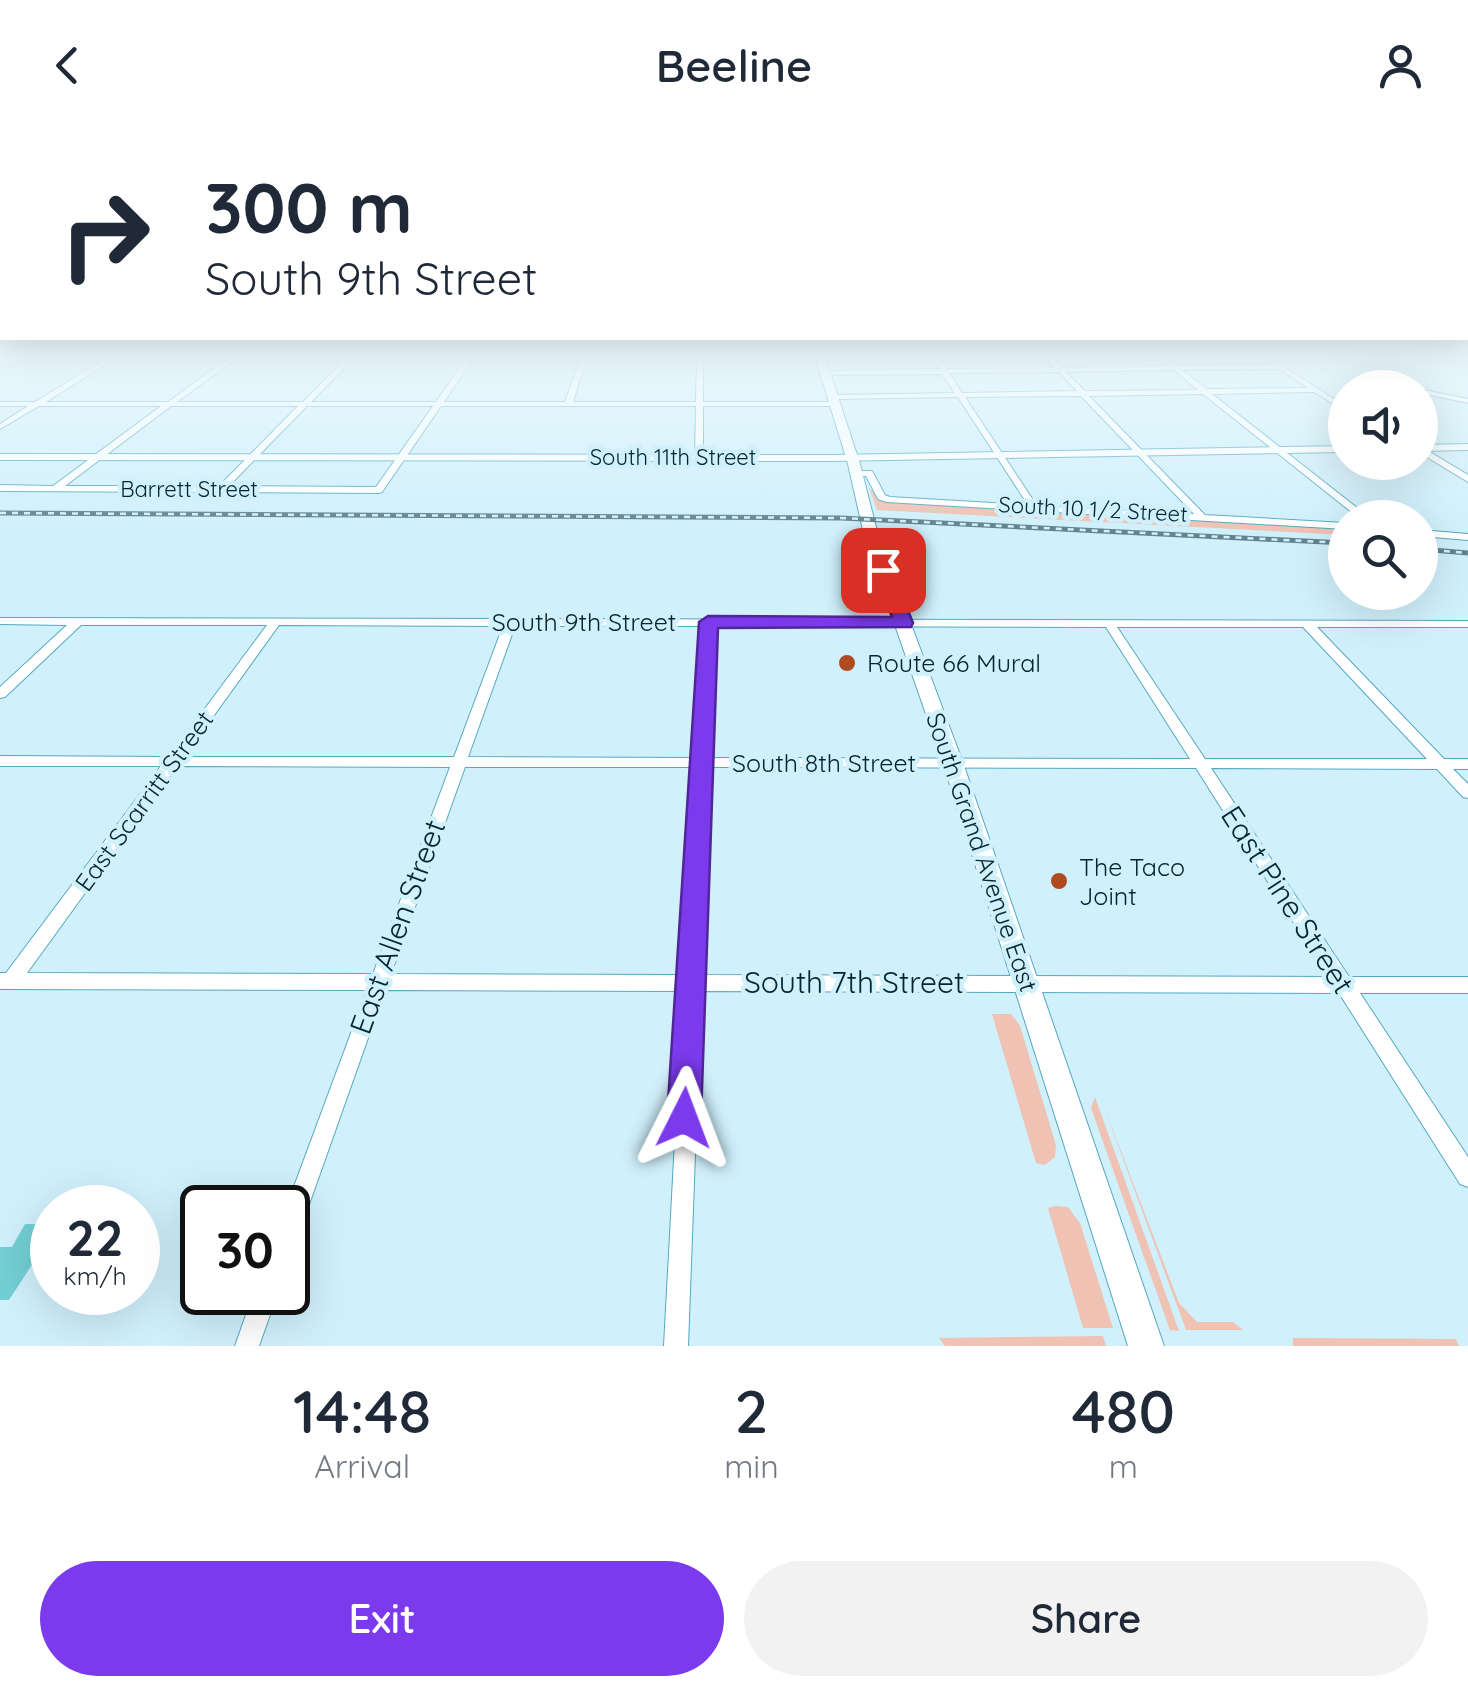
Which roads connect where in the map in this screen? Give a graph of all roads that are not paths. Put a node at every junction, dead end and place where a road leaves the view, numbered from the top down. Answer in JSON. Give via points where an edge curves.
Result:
{"nodes":[{"id":1,"x":22,"y":414,"type":"edge"},
{"id":2,"x":160,"y":414,"type":"edge"},
{"id":3,"x":297,"y":414,"type":"edge"},
{"id":4,"x":434,"y":414,"type":"edge"},
{"id":5,"x":700,"y":414,"type":"edge"},
{"id":6,"x":838,"y":414,"type":"edge"},
{"id":7,"x":972,"y":414,"type":"edge"},
{"id":8,"x":1103,"y":414,"type":"edge"},
{"id":9,"x":1235,"y":414,"type":"edge"},
{"id":10,"x":0,"y":427,"type":"edge"},
{"id":11,"x":1468,"y":448,"type":"edge"},
{"id":12,"x":1438,"y":449,"type":"edge"},
{"id":13,"x":1280,"y":450,"type":"junction"},
{"id":14,"x":1328,"y":450,"type":"edge"},
{"id":15,"x":1141,"y":453,"type":"junction"},
{"id":16,"x":1000,"y":455,"type":"junction"},
{"id":17,"x":0,"y":457,"type":"edge"},
{"id":18,"x":102,"y":457,"type":"junction"},
{"id":19,"x":254,"y":457,"type":"junction"},
{"id":20,"x":404,"y":457,"type":"junction"},
{"id":21,"x":700,"y":458,"type":"junction"},
{"id":22,"x":852,"y":458,"type":"junction"},
{"id":23,"x":1438,"y":460,"type":"edge"},
{"id":24,"x":856,"y":473,"type":"junction"},
{"id":25,"x":1468,"y":479,"type":"edge"},
{"id":26,"x":57,"y":486,"type":"junction"},
{"id":27,"x":0,"y":488,"type":"edge"},
{"id":28,"x":222,"y":488,"type":"junction"},
{"id":29,"x":1343,"y":500,"type":"edge"},
{"id":30,"x":1033,"y":506,"type":"junction"},
{"id":31,"x":1200,"y":515,"type":"junction"},
{"id":32,"x":1328,"y":525,"type":"edge"},
{"id":33,"x":1438,"y":534,"type":"edge"},
{"id":34,"x":1468,"y":537,"type":"edge"},
{"id":35,"x":0,"y":620,"type":"edge"},
{"id":36,"x":78,"y":621,"type":"junction"},
{"id":37,"x":276,"y":621,"type":"junction"},
{"id":38,"x":510,"y":622,"type":"junction"},
{"id":39,"x":708,"y":622,"type":"junction"},
{"id":40,"x":904,"y":623,"type":"junction"},
{"id":41,"x":1109,"y":623,"type":"junction"},
{"id":42,"x":1306,"y":623,"type":"junction"},
{"id":43,"x":1468,"y":624,"type":"edge"},
{"id":44,"x":0,"y":694,"type":"edge"},
{"id":45,"x":0,"y":761,"type":"edge"},
{"id":46,"x":173,"y":762,"type":"junction"},
{"id":47,"x":456,"y":762,"type":"junction"},
{"id":48,"x":702,"y":762,"type":"junction"},
{"id":49,"x":953,"y":763,"type":"junction"},
{"id":50,"x":1200,"y":764,"type":"junction"},
{"id":51,"x":1440,"y":764,"type":"junction"},
{"id":52,"x":1468,"y":764,"type":"edge"},
{"id":53,"x":1468,"y":793,"type":"edge"},
{"id":54,"x":5,"y":981,"type":"edge"},
{"id":55,"x":379,"y":982,"type":"junction"},
{"id":56,"x":1026,"y":982,"type":"junction"},
{"id":57,"x":692,"y":984,"type":"junction"},
{"id":58,"x":1341,"y":985,"type":"junction"},
{"id":59,"x":1468,"y":985,"type":"edge"},
{"id":60,"x":1468,"y":1176,"type":"edge"},
{"id":61,"x":305,"y":1185,"type":"edge"},
{"id":62,"x":258,"y":1315,"type":"edge"},
{"id":63,"x":247,"y":1346,"type":"edge"},
{"id":64,"x":676,"y":1346,"type":"edge"},
{"id":65,"x":1146,"y":1346,"type":"edge"}],
"edges":[{"from":1,"to":10,"type":"street"},
{"from":2,"to":18,"type":"street"},
{"from":3,"to":19,"type":"street"},
{"from":4,"to":20,"type":"street"},
{"from":5,"to":21,"type":"street"},
{"from":6,"to":22,"type":"main road","name":"South Grand Avenue East"},
{"from":7,"to":16,"type":"street"},
{"from":8,"to":15,"type":"street"},
{"from":9,"to":13,"type":"street"},
{"from":11,"to":12,"type":"street"},
{"from":13,"to":14,"type":"street","name":"South 11th Street"},
{"from":13,"to":15,"type":"street","name":"South 11th Street"},
{"from":13,"to":29,"type":"street"},
{"from":15,"to":16,"type":"street","name":"South 11th Street"},
{"from":15,"to":31,"type":"street"},
{"from":16,"to":22,"type":"street","name":"South 11th Street"},
{"from":16,"to":30,"type":"street"},
{"from":17,"to":18,"type":"street","name":"South 11th Street"},
{"from":18,"to":19,"type":"street","name":"South 11th Street"},
{"from":18,"to":26,"type":"street"},
{"from":19,"to":20,"type":"street","name":"South 11th Street"},
{"from":19,"to":28,"type":"street"},
{"from":20,"to":21,"type":"street","name":"South 11th Street"},
{"from":20,"to":28,"type":"street","name":"Barrett Street","via":[[379,490]]},
{"from":21,"to":22,"type":"street","name":"South 11th Street"},
{"from":22,"to":24,"type":"main road","name":"South Grand Avenue East"},
{"from":23,"to":25,"type":"street"},
{"from":24,"to":30,"type":"street","name":"South 10 1/2 Street","via":[[869,473],[881,497],[890,500]]},
{"from":24,"to":40,"type":"main road","name":"South Grand Avenue East"},
{"from":26,"to":27,"type":"street","name":"Barrett Street"},
{"from":26,"to":28,"type":"street","name":"Barrett Street"},
{"from":30,"to":31,"type":"street","name":"South 10 1/2 Street"},
{"from":31,"to":32,"type":"street","name":"South 10 1/2 Street"},
{"from":33,"to":34,"type":"street"},
{"from":35,"to":36,"type":"street","name":"South 9th Street"},
{"from":36,"to":37,"type":"street","name":"South 9th Street"},
{"from":36,"to":44,"type":"street"},
{"from":37,"to":38,"type":"street","name":"South 9th Street"},
{"from":37,"to":46,"type":"street","name":"East Scarritt Street"},
{"from":38,"to":39,"type":"street","name":"South 9th Street"},
{"from":38,"to":47,"type":"street","name":"East Allen Street"},
{"from":39,"to":40,"type":"street","name":"South 9th Street"},
{"from":39,"to":48,"type":"street"},
{"from":40,"to":41,"type":"street","name":"South 9th Street"},
{"from":40,"to":49,"type":"main road","name":"South Grand Avenue East"},
{"from":41,"to":42,"type":"street","name":"South 9th Street"},
{"from":41,"to":50,"type":"street","name":"East Pine Street"},
{"from":42,"to":43,"type":"street","name":"South 9th Street"},
{"from":42,"to":51,"type":"street"},
{"from":45,"to":46,"type":"street","name":"South 8th Street"},
{"from":46,"to":47,"type":"street","name":"South 8th Street"},
{"from":46,"to":54,"type":"street","name":"East Scarritt Street"},
{"from":47,"to":48,"type":"street","name":"South 8th Street"},
{"from":47,"to":55,"type":"street","name":"East Allen Street"},
{"from":48,"to":49,"type":"street","name":"South 8th Street"},
{"from":48,"to":57,"type":"street"},
{"from":49,"to":50,"type":"street","name":"South 8th Street"},
{"from":49,"to":56,"type":"main road","name":"South Grand Avenue East"},
{"from":50,"to":51,"type":"street","name":"South 8th Street"},
{"from":50,"to":58,"type":"street","name":"East Pine Street"},
{"from":51,"to":52,"type":"street","name":"South 8th Street"},
{"from":51,"to":53,"type":"street"},
{"from":54,"to":55,"type":"street","name":"South 7th Street"},
{"from":55,"to":57,"type":"street","name":"South 7th Street"},
{"from":55,"to":61,"type":"street","name":"East Allen Street"},
{"from":56,"to":57,"type":"street","name":"South 7th Street"},
{"from":56,"to":58,"type":"street","name":"South 7th Street"},
{"from":56,"to":65,"type":"main road","name":"South Grand Avenue East"},
{"from":57,"to":64,"type":"street"},
{"from":58,"to":59,"type":"street","name":"South 7th Street"},
{"from":58,"to":60,"type":"street","name":"East Pine Street"},
{"from":62,"to":63,"type":"street"}]}
